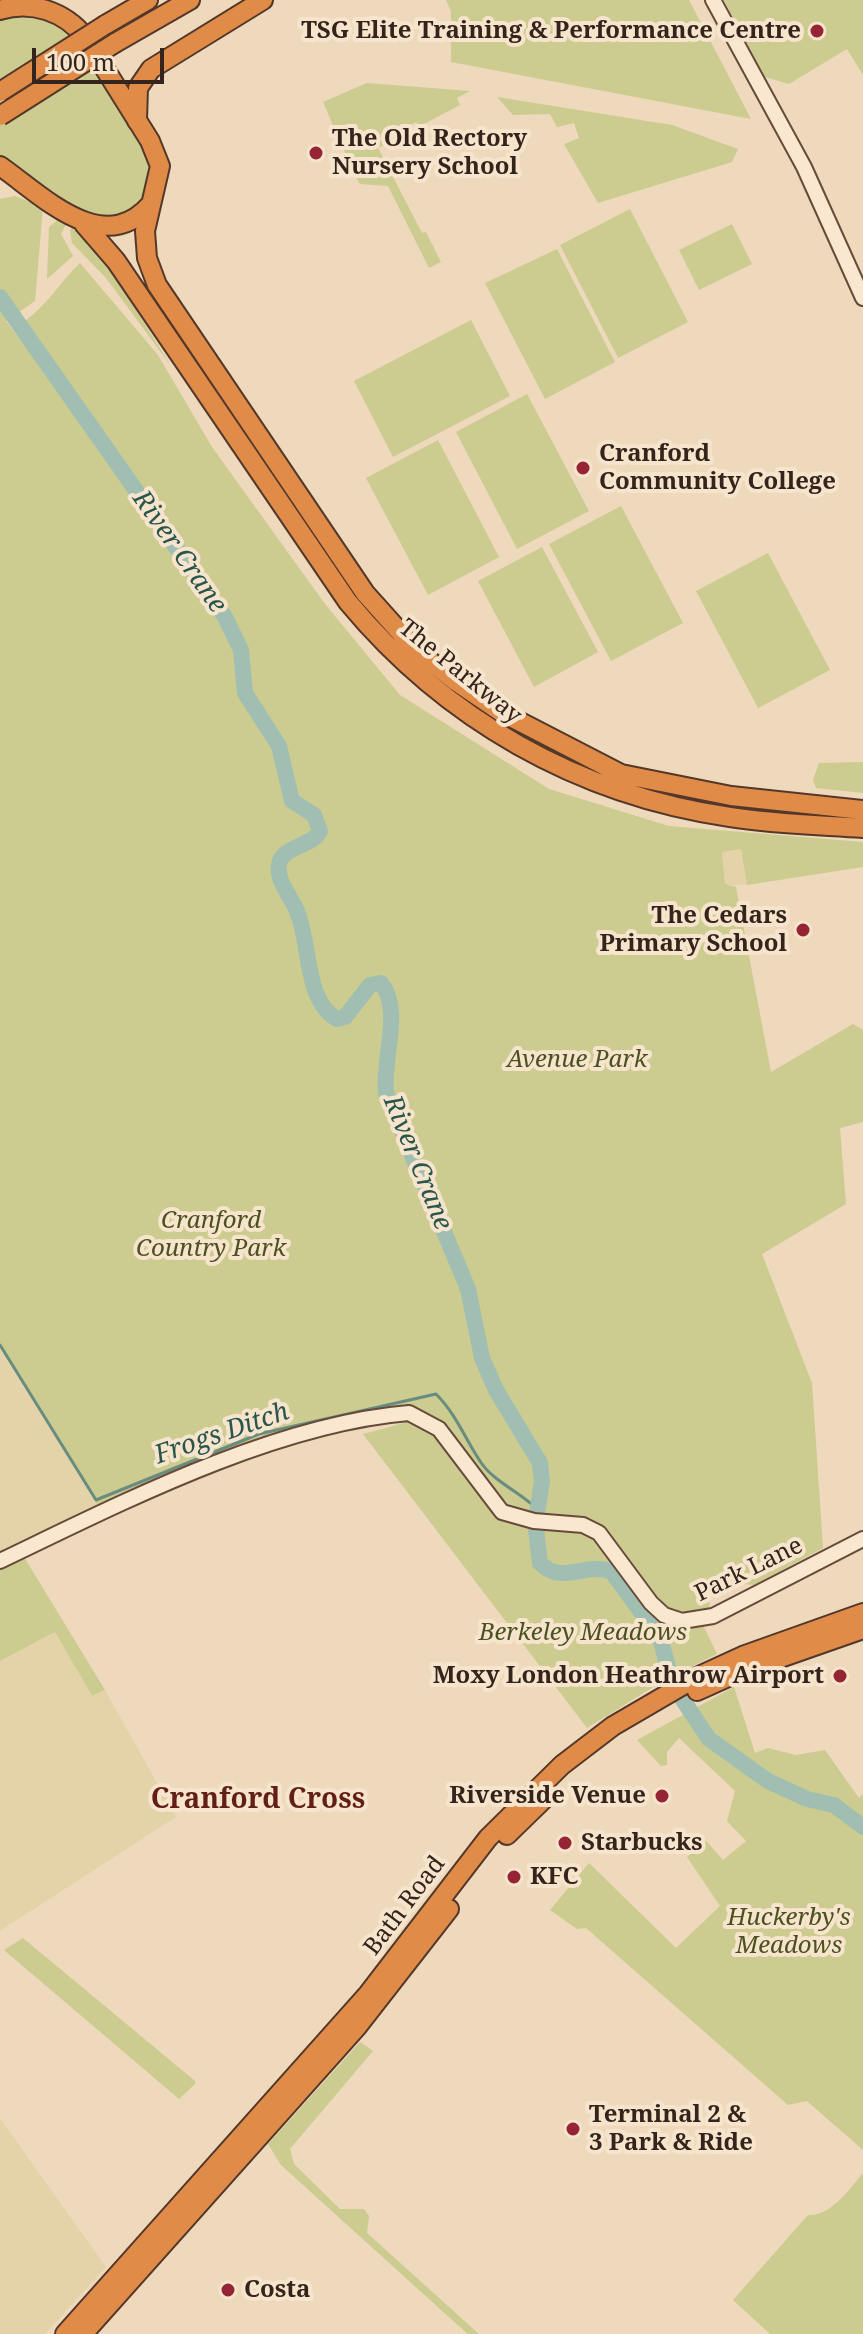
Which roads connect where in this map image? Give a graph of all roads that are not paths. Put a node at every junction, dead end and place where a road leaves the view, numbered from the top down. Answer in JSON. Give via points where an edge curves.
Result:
{"nodes":[{"id":1,"x":59,"y":0,"type":"edge"},
{"id":2,"x":148,"y":0,"type":"edge"},
{"id":3,"x":190,"y":0,"type":"edge"},
{"id":4,"x":263,"y":0,"type":"edge"},
{"id":5,"x":713,"y":0,"type":"edge"},
{"id":6,"x":33,"y":6,"type":"junction"},
{"id":7,"x":2,"y":9,"type":"edge"},
{"id":8,"x":0,"y":92,"type":"edge"},
{"id":9,"x":0,"y":116,"type":"edge"},
{"id":10,"x":137,"y":121,"type":"junction"},
{"id":11,"x":0,"y":166,"type":"edge"},
{"id":12,"x":0,"y":183,"type":"edge"},
{"id":13,"x":31,"y":187,"type":"junction"},
{"id":14,"x":152,"y":202,"type":"junction"},
{"id":15,"x":84,"y":224,"type":"junction"},
{"id":16,"x":863,"y":298,"type":"edge"},
{"id":17,"x":863,"y":810,"type":"edge"},
{"id":18,"x":863,"y":828,"type":"edge"},
{"id":19,"x":863,"y":1539,"type":"edge"},
{"id":20,"x":0,"y":1561,"type":"edge"},
{"id":21,"x":863,"y":1613,"type":"edge"},
{"id":22,"x":863,"y":1629,"type":"edge"},
{"id":23,"x":700,"y":1682,"type":"junction"},
{"id":24,"x":672,"y":1697,"type":"junction"},
{"id":25,"x":65,"y":2334,"type":"edge"},
{"id":26,"x":83,"y":2334,"type":"edge"}],
"edges":[{"from":1,"to":6,"type":"highway"},
{"from":2,"to":8,"type":"highway","bridge":true},
{"from":3,"to":9,"type":"highway","bridge":true},
{"from":4,"to":10,"type":"highway","via":[[151,69],[138,88]]},
{"from":5,"to":16,"type":"street","via":[[798,155]]},
{"from":6,"to":7,"type":"highway"},
{"from":6,"to":10,"type":"highway","name":"The Parkway","via":[[60,15],[79,29]]},
{"from":10,"to":14,"type":"highway","name":"The Parkway","via":[[160,166]]},
{"from":11,"to":13,"type":"highway","name":"The Parkway"},
{"from":12,"to":13,"type":"highway"},
{"from":13,"to":15,"type":"highway","name":"The Parkway"},
{"from":14,"to":15,"type":"highway","via":[[130,223],[101,228]]},
{"from":14,"to":17,"type":"highway","name":"The Parkway","via":[[145,242],[157,285],[335,552],[417,651],[501,712],[621,774],[718,794]]},
{"from":15,"to":18,"type":"highway","name":"The Parkway","via":[[116,261],[348,602],[393,652],[464,711],[519,748],[631,795],[731,817]]},
{"from":19,"to":20,"type":"street","name":"Park Lane","via":[[713,1616],[682,1621],[651,1603],[599,1533],[583,1525],[502,1512],[439,1429],[416,1415],[393,1414],[239,1455]]},
{"from":21,"to":23,"type":"highway","name":"Bath Road","via":[[759,1649]]},
{"from":22,"to":23,"type":"highway","name":"Bath Road"},
{"from":23,"to":24,"type":"highway","name":"Bath Road"},
{"from":24,"to":25,"type":"highway","name":"Bath Road","via":[[591,1743],[503,1821],[368,1994]]},
{"from":24,"to":26,"type":"highway","name":"Bath Road","via":[[590,1758],[512,1830],[357,2027]]}]}
